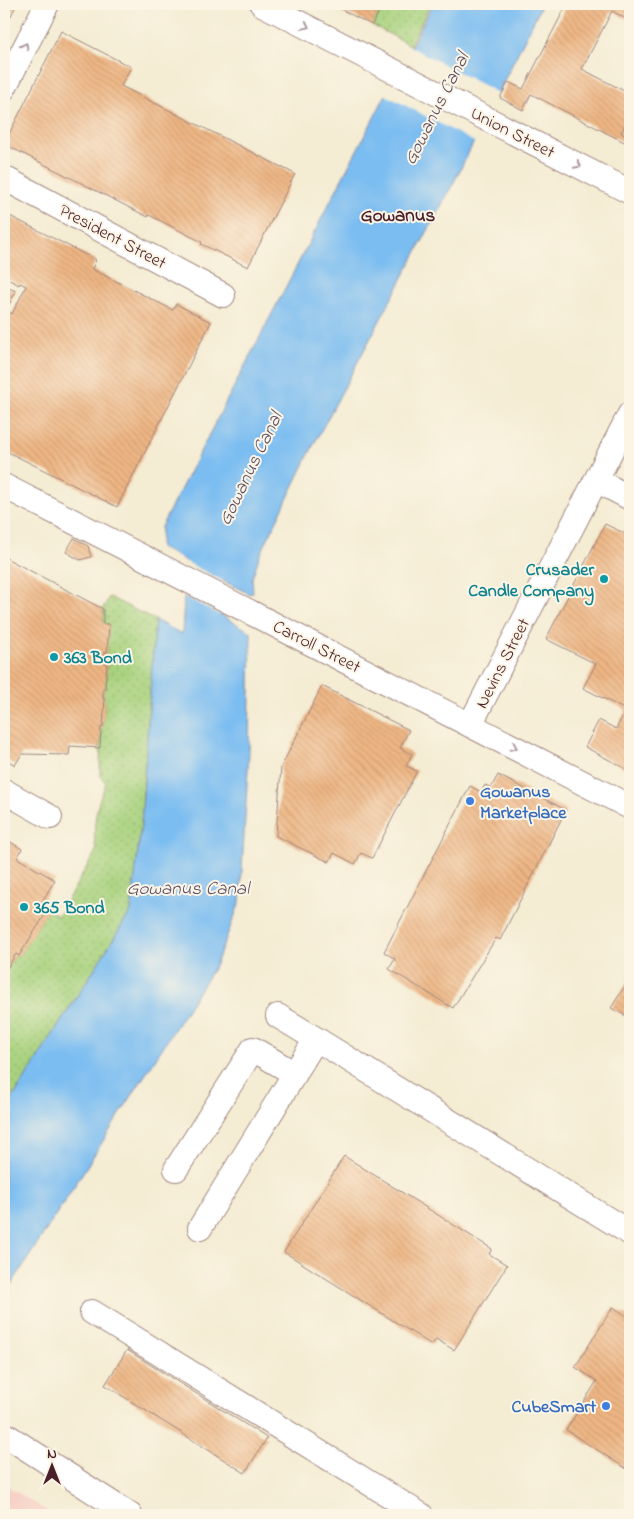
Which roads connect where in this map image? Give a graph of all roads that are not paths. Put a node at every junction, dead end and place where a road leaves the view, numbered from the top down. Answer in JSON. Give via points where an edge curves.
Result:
{"nodes":[{"id":1,"x":47,"y":4,"type":"edge"},
{"id":2,"x":262,"y":4,"type":"edge"},
{"id":3,"x":4,"y":88,"type":"edge"},
{"id":4,"x":4,"y":178,"type":"edge"},
{"id":5,"x":630,"y":192,"type":"edge"},
{"id":6,"x":223,"y":295,"type":"dead end"},
{"id":7,"x":630,"y":414,"type":"edge"},
{"id":8,"x":596,"y":480,"type":"junction"},
{"id":9,"x":4,"y":486,"type":"edge"},
{"id":10,"x":630,"y":498,"type":"edge"},
{"id":11,"x":470,"y":725,"type":"junction"},
{"id":12,"x":4,"y":791,"type":"edge"},
{"id":13,"x":630,"y":807,"type":"edge"},
{"id":14,"x":50,"y":817,"type":"dead end"},
{"id":15,"x":278,"y":1016,"type":"dead end"},
{"id":16,"x":316,"y":1039,"type":"junction"},
{"id":17,"x":295,"y":1074,"type":"junction"},
{"id":18,"x":176,"y":1169,"type":"dead end"},
{"id":19,"x":200,"y":1228,"type":"dead end"},
{"id":20,"x":630,"y":1233,"type":"edge"},
{"id":21,"x":92,"y":1312,"type":"dead end"},
{"id":22,"x":4,"y":1434,"type":"edge"},
{"id":23,"x":130,"y":1515,"type":"edge"},
{"id":24,"x":421,"y":1515,"type":"edge"}],
"edges":[{"from":3,"to":1,"type":"street","one_way":true},
{"from":2,"to":5,"type":"street","name":"Union Street","one_way":true},
{"from":4,"to":6,"type":"street","name":"President Street"},
{"from":7,"to":8,"type":"street","name":"Nevins Street"},
{"from":8,"to":10,"type":"street"},
{"from":8,"to":11,"type":"street","name":"Nevins Street"},
{"from":9,"to":11,"type":"street","name":"Carroll Street"},
{"from":11,"to":13,"type":"street","name":"Carroll Street","one_way":true},
{"from":12,"to":14,"type":"street"},
{"from":15,"to":16,"type":"street"},
{"from":16,"to":17,"type":"street"},
{"from":16,"to":20,"type":"street"},
{"from":17,"to":18,"type":"street","via":[[253,1049]]},
{"from":17,"to":19,"type":"street"},
{"from":21,"to":24,"type":"street"},
{"from":22,"to":23,"type":"street"}]}
